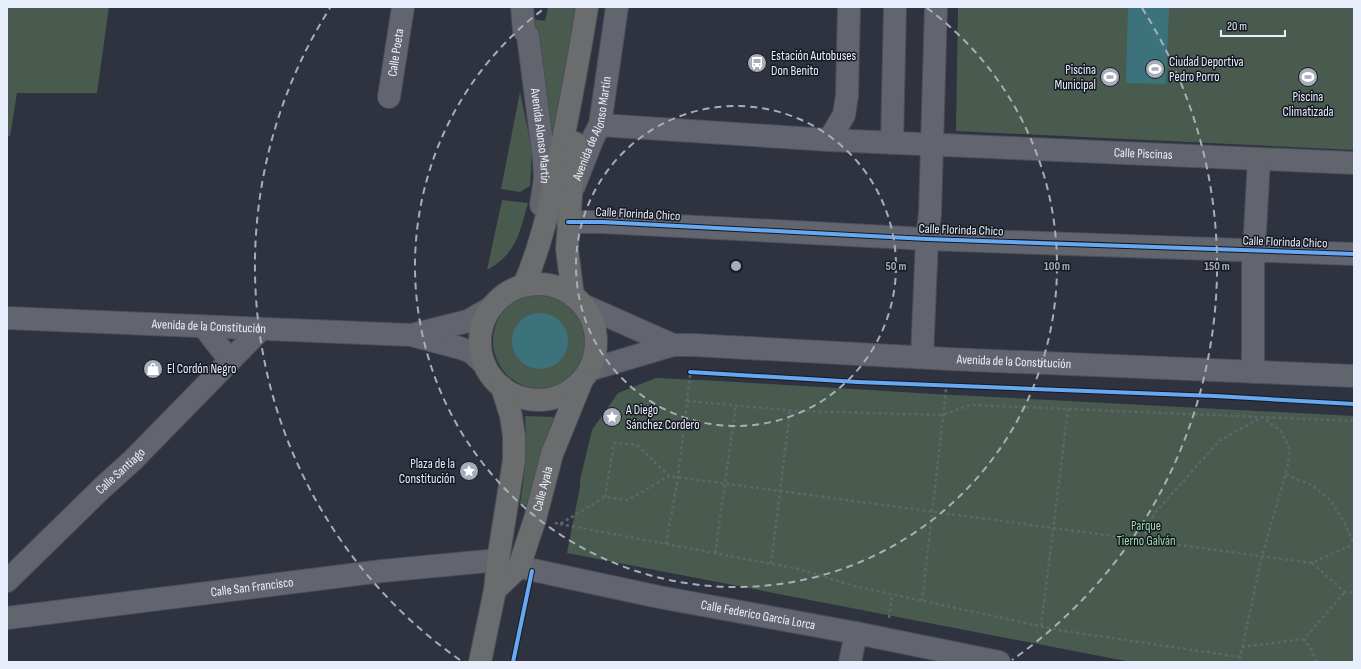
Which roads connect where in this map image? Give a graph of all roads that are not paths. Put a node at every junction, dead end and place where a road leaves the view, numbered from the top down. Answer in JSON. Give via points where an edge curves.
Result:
{"nodes":[{"id":1,"x":403,"y":7,"type":"edge"},
{"id":2,"x":519,"y":7,"type":"edge"},
{"id":3,"x":617,"y":7,"type":"edge"},
{"id":4,"x":850,"y":7,"type":"edge"},
{"id":5,"x":895,"y":7,"type":"edge"},
{"id":6,"x":936,"y":7,"type":"edge"},
{"id":7,"x":587,"y":11,"type":"edge"},
{"id":8,"x":389,"y":97,"type":"dead end"},
{"id":9,"x":600,"y":125,"type":"junction"},
{"id":10,"x":829,"y":140,"type":"junction"},
{"id":11,"x":892,"y":143,"type":"junction"},
{"id":12,"x":932,"y":145,"type":"junction"},
{"id":13,"x":1259,"y":159,"type":"junction"},
{"id":14,"x":1354,"y":163,"type":"edge"},
{"id":15,"x":561,"y":197,"type":"junction"},
{"id":16,"x":568,"y":222,"type":"junction"},
{"id":17,"x":927,"y":239,"type":"junction"},
{"id":18,"x":1255,"y":251,"type":"junction"},
{"id":19,"x":1354,"y":254,"type":"edge"},
{"id":20,"x":532,"y":266,"type":"junction"},
{"id":21,"x":524,"y":286,"type":"junction"},
{"id":22,"x":578,"y":300,"type":"junction"},
{"id":23,"x":492,"y":307,"type":"junction"},
{"id":24,"x":7,"y":318,"type":"edge"},
{"id":25,"x":204,"y":327,"type":"junction"},
{"id":26,"x":261,"y":329,"type":"junction"},
{"id":27,"x":411,"y":335,"type":"junction"},
{"id":28,"x":683,"y":345,"type":"junction"},
{"id":29,"x":922,"y":357,"type":"junction"},
{"id":30,"x":230,"y":359,"type":"junction"},
{"id":31,"x":484,"y":364,"type":"junction"},
{"id":32,"x":1253,"y":372,"type":"junction"},
{"id":33,"x":585,"y":375,"type":"junction"},
{"id":34,"x":1354,"y":376,"type":"edge"},
{"id":35,"x":502,"y":388,"type":"junction"},
{"id":36,"x":498,"y":560,"type":"junction"},
{"id":37,"x":519,"y":567,"type":"junction"},
{"id":38,"x":7,"y":581,"type":"edge"},
{"id":39,"x":495,"y":590,"type":"junction"},
{"id":40,"x":7,"y":618,"type":"edge"},
{"id":41,"x":856,"y":633,"type":"junction"},
{"id":42,"x":480,"y":662,"type":"edge"},
{"id":43,"x":850,"y":662,"type":"edge"},
{"id":44,"x":999,"y":662,"type":"edge"}],
"edges":[{"from":1,"to":8,"type":"street","name":"Calle Poeta"},
{"from":2,"to":20,"type":"street","name":"Avenida Alonso Martín","via":[[524,30],[528,36],[544,159],[545,179]]},
{"from":3,"to":9,"type":"street","name":"Avenida de Alonso Martín"},
{"from":4,"to":10,"type":"street","via":[[844,115]]},
{"from":5,"to":11,"type":"street"},
{"from":6,"to":12,"type":"street"},
{"from":7,"to":15,"type":"main road","name":"Avenida de Alonso Martín","via":[[573,90]]},
{"from":9,"to":10,"type":"street","name":"Calle Piscinas"},
{"from":9,"to":15,"type":"street","name":"Avenida de Alonso Martín"},
{"from":10,"to":11,"type":"street","name":"Calle Piscinas"},
{"from":11,"to":12,"type":"street","name":"Calle Piscinas"},
{"from":12,"to":13,"type":"street","name":"Calle Piscinas"},
{"from":12,"to":17,"type":"street"},
{"from":13,"to":14,"type":"street","name":"Calle Piscinas"},
{"from":13,"to":18,"type":"street"},
{"from":15,"to":16,"type":"main road","name":"Avenida de Alonso Martín"},
{"from":15,"to":20,"type":"main road","name":"Avenida de Alonso Martín"},
{"from":16,"to":17,"type":"street","name":"Calle Florinda Chico"},
{"from":16,"to":22,"type":"main road","name":"Avenida de Alonso Martín","via":[[567,249]]},
{"from":17,"to":18,"type":"street","name":"Calle Florinda Chico"},
{"from":17,"to":29,"type":"street"},
{"from":18,"to":19,"type":"street","name":"Calle Florinda Chico"},
{"from":18,"to":32,"type":"street"},
{"from":20,"to":21,"type":"main road","name":"Avenida de Alonso Martín"},
{"from":21,"to":22,"type":"main road","via":[[541,284],[558,287]]},
{"from":21,"to":23,"type":"main road","via":[[506,294]]},
{"from":22,"to":28,"type":"street"},
{"from":22,"to":33,"type":"main road","via":[[591,319],[596,336],[595,353]]},
{"from":23,"to":27,"type":"street","name":"Avenida de la Constitución","via":[[468,321]]},
{"from":23,"to":31,"type":"main road","via":[[483,325],[480,345]]},
{"from":24,"to":25,"type":"street","name":"Avenida de la Constitución"},
{"from":25,"to":26,"type":"street","name":"Avenida de la Constitución"},
{"from":25,"to":30,"type":"street"},
{"from":26,"to":27,"type":"street","name":"Avenida de la Constitución"},
{"from":26,"to":30,"type":"street","name":"Calle Santiago"},
{"from":27,"to":31,"type":"street","name":"Avenida de la Constitución","via":[[471,352]]},
{"from":28,"to":29,"type":"street","name":"Avenida de la Constitución"},
{"from":28,"to":33,"type":"street"},
{"from":29,"to":32,"type":"street","name":"Avenida de la Constitución"},
{"from":30,"to":38,"type":"street","name":"Calle Santiago","via":[[133,460]]},
{"from":31,"to":35,"type":"main road"},
{"from":32,"to":34,"type":"street","name":"Avenida de la Constitución"},
{"from":33,"to":35,"type":"main road","via":[[568,392],[552,398],[534,400],[517,396]]},
{"from":33,"to":37,"type":"main road","name":"Calle Ayala","via":[[552,454]]},
{"from":35,"to":36,"type":"main road","via":[[511,416],[514,460]]},
{"from":36,"to":39,"type":"main road"},
{"from":36,"to":40,"type":"street","name":"Calle San Francisco","via":[[382,570]]},
{"from":37,"to":39,"type":"main road","name":"Calle Ayala"},
{"from":37,"to":41,"type":"street","name":"Calle Federico García Lorca","via":[[659,597]]},
{"from":39,"to":42,"type":"main road"},
{"from":41,"to":43,"type":"street"},
{"from":41,"to":44,"type":"street","name":"Calle Federico García Lorca"}]}
